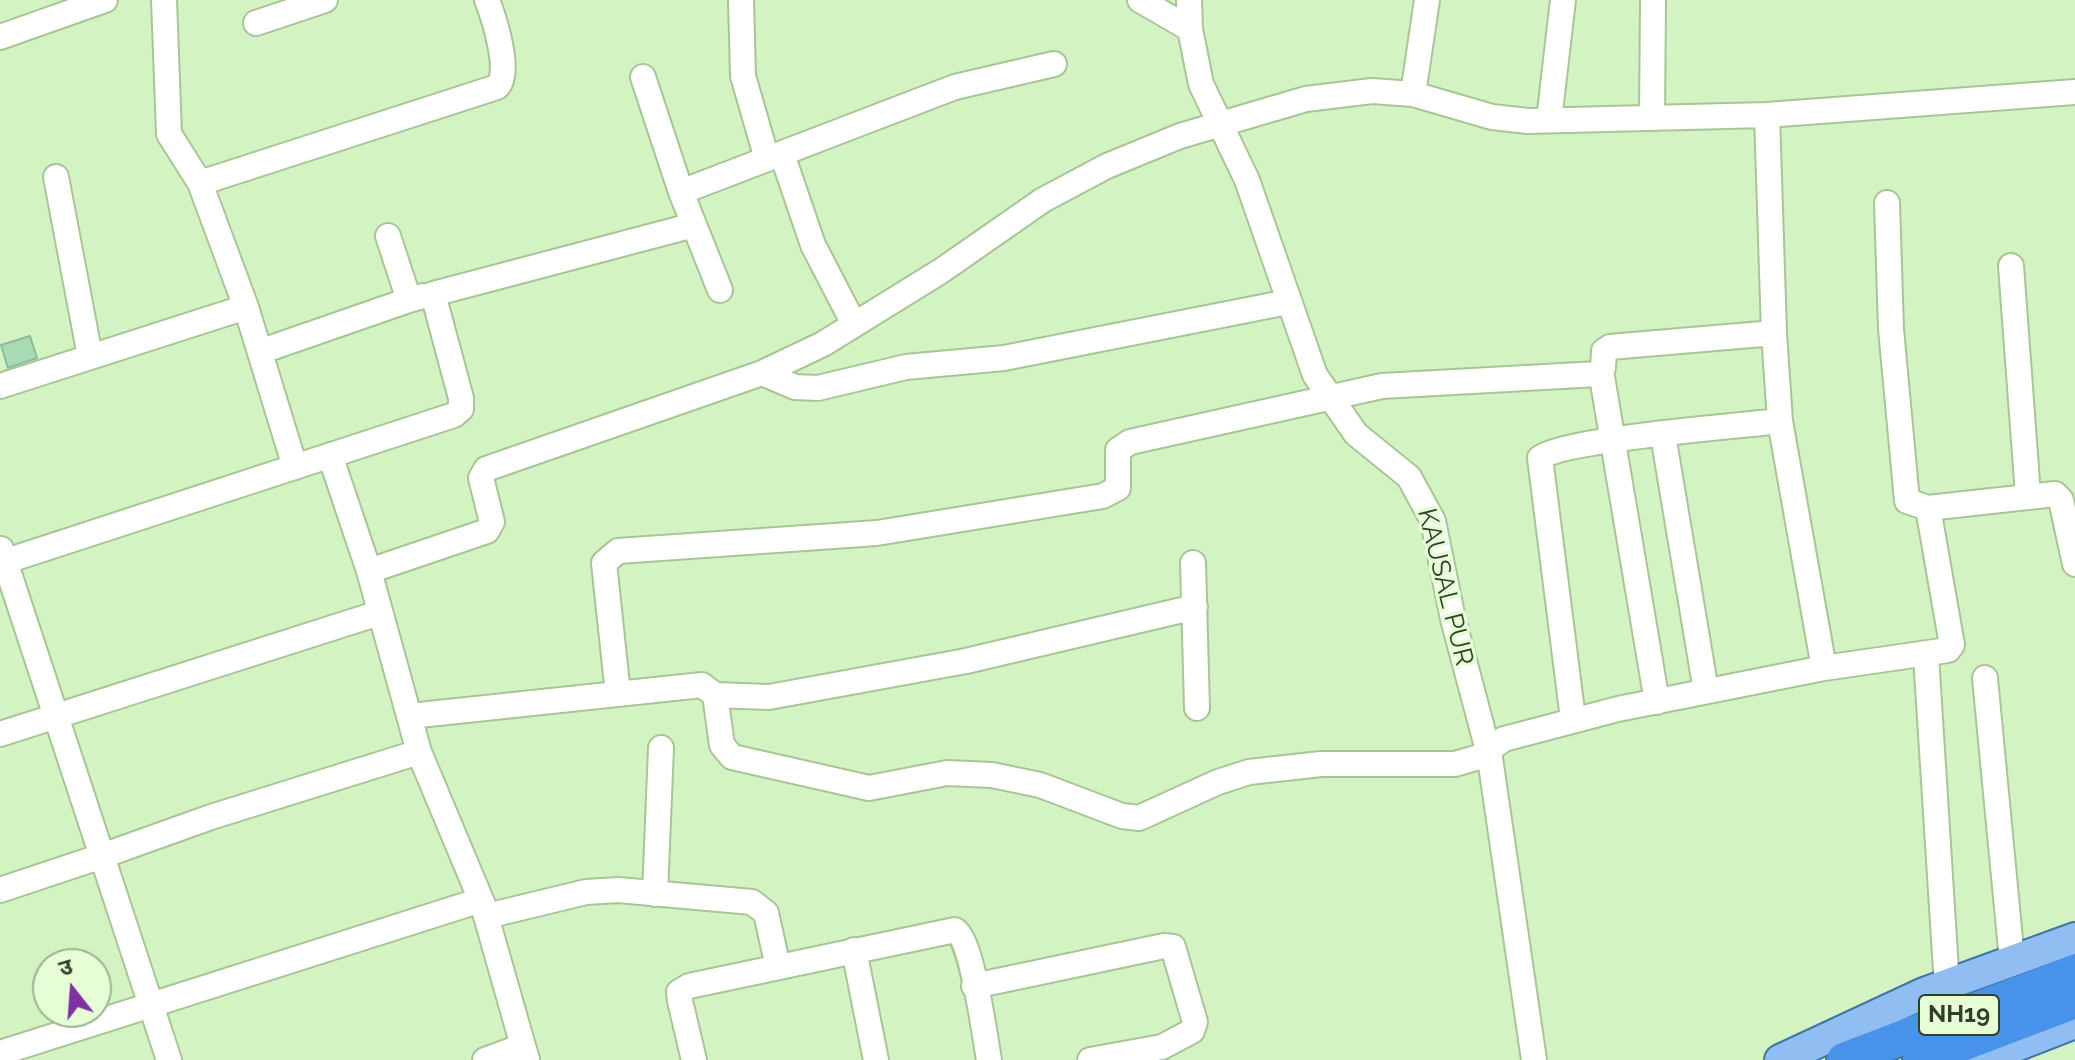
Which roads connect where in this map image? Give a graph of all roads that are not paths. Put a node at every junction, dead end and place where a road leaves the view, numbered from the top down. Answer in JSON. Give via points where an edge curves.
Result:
{"nodes":[{"id":1,"x":105,"y":0,"type":"edge"},
{"id":2,"x":164,"y":0,"type":"edge"},
{"id":3,"x":325,"y":0,"type":"edge"},
{"id":4,"x":487,"y":0,"type":"edge"},
{"id":5,"x":741,"y":0,"type":"edge"},
{"id":6,"x":1140,"y":0,"type":"edge"},
{"id":7,"x":1189,"y":0,"type":"edge"},
{"id":8,"x":1427,"y":0,"type":"edge"},
{"id":9,"x":1563,"y":0,"type":"edge"},
{"id":10,"x":1653,"y":0,"type":"edge"},
{"id":11,"x":256,"y":23,"type":"dead end"},
{"id":12,"x":1190,"y":29,"type":"junction"},
{"id":13,"x":0,"y":37,"type":"edge"},
{"id":14,"x":1054,"y":64,"type":"dead end"},
{"id":15,"x":643,"y":77,"type":"dead end"},
{"id":16,"x":2075,"y":92,"type":"edge"},
{"id":17,"x":1413,"y":94,"type":"junction"},
{"id":18,"x":1767,"y":115,"type":"junction"},
{"id":19,"x":1652,"y":118,"type":"junction"},
{"id":20,"x":1549,"y":120,"type":"junction"},
{"id":21,"x":1219,"y":123,"type":"junction"},
{"id":22,"x":774,"y":156,"type":"junction"},
{"id":23,"x":56,"y":177,"type":"dead end"},
{"id":24,"x":200,"y":183,"type":"junction"},
{"id":25,"x":681,"y":192,"type":"junction"},
{"id":26,"x":1887,"y":203,"type":"dead end"},
{"id":27,"x":694,"y":225,"type":"junction"},
{"id":28,"x":388,"y":236,"type":"dead end"},
{"id":29,"x":2011,"y":266,"type":"dead end"},
{"id":30,"x":720,"y":290,"type":"dead end"},
{"id":31,"x":421,"y":297,"type":"junction"},
{"id":32,"x":1288,"y":302,"type":"junction"},
{"id":33,"x":246,"y":307,"type":"junction"},
{"id":34,"x":854,"y":324,"type":"junction"},
{"id":35,"x":1774,"y":333,"type":"junction"},
{"id":36,"x":262,"y":351,"type":"junction"},
{"id":37,"x":90,"y":356,"type":"junction"},
{"id":38,"x":1601,"y":371,"type":"junction"},
{"id":39,"x":762,"y":373,"type":"junction"},
{"id":40,"x":0,"y":386,"type":"edge"},
{"id":41,"x":1328,"y":397,"type":"junction"},
{"id":42,"x":1780,"y":421,"type":"junction"},
{"id":43,"x":1663,"y":435,"type":"junction"},
{"id":44,"x":1613,"y":440,"type":"junction"},
{"id":45,"x":330,"y":455,"type":"junction"},
{"id":46,"x":295,"y":467,"type":"junction"},
{"id":47,"x":2028,"y":495,"type":"junction"},
{"id":48,"x":1928,"y":508,"type":"junction"},
{"id":49,"x":2,"y":557,"type":"edge"},
{"id":50,"x":1193,"y":563,"type":"dead end"},
{"id":51,"x":2075,"y":564,"type":"edge"},
{"id":52,"x":369,"y":571,"type":"junction"},
{"id":53,"x":1195,"y":607,"type":"junction"},
{"id":54,"x":379,"y":613,"type":"junction"},
{"id":55,"x":1926,"y":656,"type":"junction"},
{"id":56,"x":1824,"y":668,"type":"junction"},
{"id":57,"x":1985,"y":678,"type":"dead end"},
{"id":58,"x":1706,"y":691,"type":"junction"},
{"id":59,"x":618,"y":694,"type":"junction"},
{"id":60,"x":715,"y":695,"type":"junction"},
{"id":61,"x":1657,"y":702,"type":"junction"},
{"id":62,"x":1197,"y":708,"type":"dead end"},
{"id":63,"x":59,"y":716,"type":"junction"},
{"id":64,"x":410,"y":716,"type":"junction"},
{"id":65,"x":1573,"y":719,"type":"junction"},
{"id":66,"x":0,"y":734,"type":"edge"},
{"id":67,"x":661,"y":748,"type":"dead end"},
{"id":68,"x":1487,"y":748,"type":"junction"},
{"id":69,"x":419,"y":752,"type":"junction"},
{"id":70,"x":102,"y":856,"type":"junction"},
{"id":71,"x":0,"y":890,"type":"edge"},
{"id":72,"x":655,"y":894,"type":"junction"},
{"id":73,"x":484,"y":908,"type":"junction"},
{"id":74,"x":2075,"y":938,"type":"edge"},
{"id":75,"x":854,"y":950,"type":"junction"},
{"id":76,"x":2012,"y":960,"type":"junction"},
{"id":77,"x":778,"y":967,"type":"junction"},
{"id":78,"x":2075,"y":972,"type":"edge"},
{"id":79,"x":974,"y":986,"type":"junction"},
{"id":80,"x":1947,"y":986,"type":"junction"},
{"id":81,"x":2075,"y":1001,"type":"edge"},
{"id":82,"x":150,"y":1004,"type":"junction"},
{"id":83,"x":2075,"y":1023,"type":"edge"},
{"id":84,"x":0,"y":1053,"type":"edge"},
{"id":85,"x":525,"y":1053,"type":"edge"},
{"id":86,"x":169,"y":1060,"type":"edge"},
{"id":87,"x":485,"y":1060,"type":"edge"},
{"id":88,"x":694,"y":1060,"type":"edge"},
{"id":89,"x":876,"y":1060,"type":"edge"},
{"id":90,"x":989,"y":1060,"type":"edge"},
{"id":91,"x":1090,"y":1060,"type":"edge"},
{"id":92,"x":1534,"y":1060,"type":"edge"},
{"id":93,"x":1780,"y":1060,"type":"edge"},
{"id":94,"x":1844,"y":1060,"type":"edge"},
{"id":95,"x":1920,"y":1060,"type":"edge"},
{"id":96,"x":1980,"y":1060,"type":"edge"}],
"edges":[{"from":1,"to":13,"type":"street"},
{"from":2,"to":24,"type":"street","via":[[169,134]]},
{"from":3,"to":11,"type":"street"},
{"from":4,"to":24,"type":"street","via":[[503,66],[497,87]]},
{"from":5,"to":22,"type":"street","via":[[743,76]]},
{"from":6,"to":12,"type":"street"},
{"from":7,"to":12,"type":"street","name":"KAUSAL PUR"},
{"from":8,"to":17,"type":"street"},
{"from":9,"to":20,"type":"street"},
{"from":10,"to":19,"type":"street"},
{"from":12,"to":21,"type":"street","name":"KAUSAL PUR","via":[[1201,84]]},
{"from":14,"to":22,"type":"street","via":[[955,87]]},
{"from":15,"to":25,"type":"street"},
{"from":16,"to":18,"type":"street"},
{"from":17,"to":20,"type":"street","via":[[1492,117]]},
{"from":17,"to":21,"type":"street","via":[[1343,92]]},
{"from":18,"to":19,"type":"street"},
{"from":18,"to":35,"type":"street"},
{"from":19,"to":20,"type":"street"},
{"from":21,"to":32,"type":"street","name":"KAUSAL PUR","via":[[1247,180]]},
{"from":21,"to":34,"type":"street","via":[[1076,182]]},
{"from":22,"to":25,"type":"street"},
{"from":22,"to":34,"type":"street"},
{"from":23,"to":37,"type":"street"},
{"from":24,"to":33,"type":"street"},
{"from":25,"to":27,"type":"street"},
{"from":26,"to":48,"type":"street","via":[[1891,329],[1906,499],[1910,505]]},
{"from":27,"to":30,"type":"street"},
{"from":27,"to":31,"type":"street"},
{"from":28,"to":31,"type":"street"},
{"from":29,"to":47,"type":"street"},
{"from":31,"to":36,"type":"street"},
{"from":31,"to":45,"type":"street","via":[[461,409]]},
{"from":32,"to":39,"type":"street","via":[[1004,358],[906,367],[818,388],[795,387]]},
{"from":32,"to":41,"type":"street","name":"KAUSAL PUR","via":[[1309,363]]},
{"from":33,"to":36,"type":"street"},
{"from":33,"to":37,"type":"street"},
{"from":34,"to":39,"type":"street"},
{"from":35,"to":38,"type":"street","via":[[1610,347],[1604,351]]},
{"from":35,"to":42,"type":"street"},
{"from":36,"to":46,"type":"street"},
{"from":37,"to":40,"type":"street"},
{"from":38,"to":41,"type":"street","via":[[1391,385]]},
{"from":38,"to":44,"type":"street"},
{"from":39,"to":52,"type":"street","via":[[486,469],[481,478],[492,522],[487,531]]},
{"from":41,"to":59,"type":"street","via":[[1124,444],[1118,450],[1119,487],[1103,496],[877,533],[613,553],[604,563]]},
{"from":41,"to":68,"type":"street","name":"KAUSAL PUR","via":[[1356,434],[1409,477],[1425,503],[1439,542]]},
{"from":42,"to":43,"type":"street"},
{"from":42,"to":56,"type":"street"},
{"from":43,"to":44,"type":"street"},
{"from":43,"to":58,"type":"street"},
{"from":44,"to":61,"type":"street"},
{"from":44,"to":65,"type":"street","via":[[1553,451],[1539,462]]},
{"from":45,"to":46,"type":"street"},
{"from":45,"to":52,"type":"street"},
{"from":46,"to":49,"type":"street"},
{"from":47,"to":48,"type":"street"},
{"from":47,"to":51,"type":"street","via":[[2059,497]]},
{"from":48,"to":55,"type":"street","via":[[1952,647]]},
{"from":49,"to":63,"type":"street"},
{"from":50,"to":53,"type":"street"},
{"from":52,"to":54,"type":"street"},
{"from":53,"to":60,"type":"street","via":[[936,666],[756,698]]},
{"from":53,"to":62,"type":"street"},
{"from":54,"to":63,"type":"street"},
{"from":54,"to":64,"type":"street"},
{"from":55,"to":56,"type":"street"},
{"from":55,"to":80,"type":"street"},
{"from":56,"to":58,"type":"street"},
{"from":57,"to":76,"type":"street"},
{"from":58,"to":61,"type":"street"},
{"from":59,"to":60,"type":"street","via":[[702,685]]},
{"from":59,"to":64,"type":"street"},
{"from":60,"to":68,"type":"street","via":[[722,745],[732,757],[869,788],[947,773],[992,775],[1040,785],[1131,818],[1146,817],[1249,772],[1335,763],[1455,764],[1472,760]]},
{"from":61,"to":65,"type":"street"},
{"from":63,"to":66,"type":"street"},
{"from":63,"to":70,"type":"street"},
{"from":64,"to":69,"type":"street"},
{"from":65,"to":68,"type":"street"},
{"from":67,"to":72,"type":"street"},
{"from":68,"to":92,"type":"street","name":"KAUSAL PUR"},
{"from":69,"to":70,"type":"street"},
{"from":69,"to":73,"type":"street"},
{"from":70,"to":71,"type":"street"},
{"from":70,"to":82,"type":"street"},
{"from":72,"to":73,"type":"street","via":[[586,892]]},
{"from":72,"to":77,"type":"street","via":[[761,906]]},
{"from":73,"to":82,"type":"street"},
{"from":73,"to":85,"type":"street"},
{"from":74,"to":76,"type":"main road"},
{"from":75,"to":77,"type":"street"},
{"from":75,"to":79,"type":"street","via":[[955,930],[962,934]]},
{"from":75,"to":89,"type":"street"},
{"from":76,"to":80,"type":"main road"},
{"from":77,"to":88,"type":"street","via":[[679,992]]},
{"from":78,"to":94,"type":"highway","number":"NH19"},
{"from":79,"to":90,"type":"street"},
{"from":79,"to":91,"type":"street","via":[[1173,947],[1195,1022],[1192,1031],[1162,1047]]},
{"from":80,"to":93,"type":"main road"},
{"from":81,"to":95,"type":"highway","number":"NH19"},
{"from":82,"to":84,"type":"street"},
{"from":82,"to":86,"type":"street"},
{"from":83,"to":96,"type":"main road"},
{"from":85,"to":87,"type":"street"}]}
